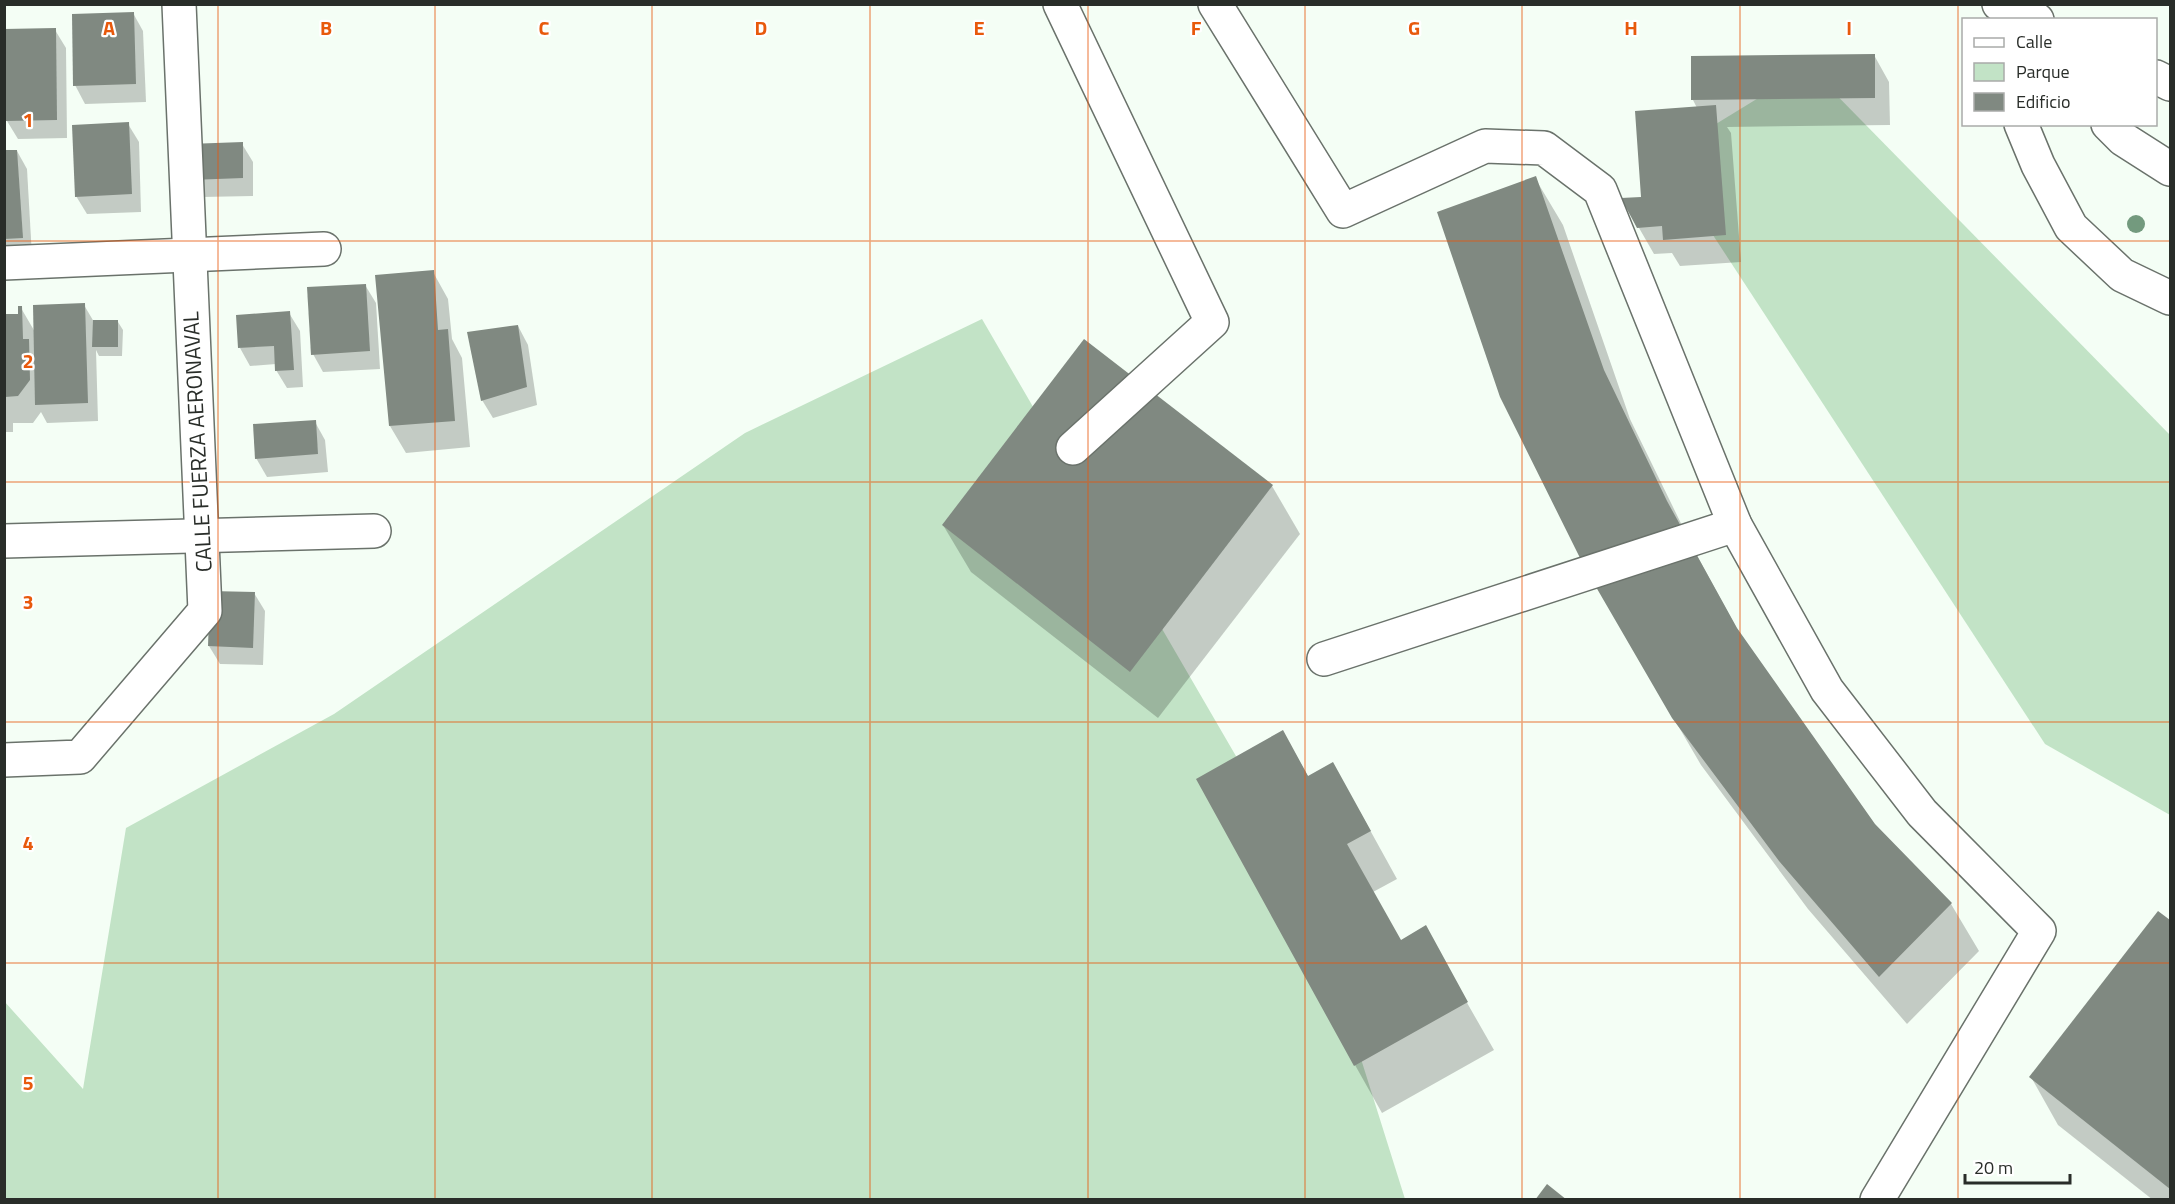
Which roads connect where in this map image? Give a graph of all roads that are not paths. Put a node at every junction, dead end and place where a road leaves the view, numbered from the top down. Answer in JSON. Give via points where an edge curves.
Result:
{"nodes":[{"id":1,"x":179,"y":4,"type":"edge"},
{"id":2,"x":1060,"y":4,"type":"edge"},
{"id":3,"x":1215,"y":4,"type":"edge"},
{"id":4,"x":1999,"y":4,"type":"edge"},
{"id":5,"x":2032,"y":18,"type":"edge"},
{"id":6,"x":2022,"y":126,"type":"edge"},
{"id":7,"x":2110,"y":126,"type":"edge"},
{"id":8,"x":2170,"y":169,"type":"edge"},
{"id":9,"x":324,"y":249,"type":"dead end"},
{"id":10,"x":188,"y":254,"type":"junction"},
{"id":11,"x":4,"y":263,"type":"edge"},
{"id":12,"x":2170,"y":298,"type":"edge"},
{"id":13,"x":1073,"y":448,"type":"dead end"},
{"id":14,"x":1735,"y":525,"type":"junction"},
{"id":15,"x":374,"y":531,"type":"dead end"},
{"id":16,"x":202,"y":535,"type":"junction"},
{"id":17,"x":4,"y":541,"type":"edge"},
{"id":18,"x":1324,"y":659,"type":"dead end"},
{"id":19,"x":4,"y":760,"type":"edge"},
{"id":20,"x":1877,"y":1200,"type":"edge"}],
"edges":[{"from":1,"to":10,"type":"street","name":"CALLE FUERZA AERONAVAL"},
{"from":2,"to":13,"type":"street","via":[[1212,322]]},
{"from":3,"to":14,"type":"street","via":[[1343,211],[1485,146],[1544,148],[1600,190]]},
{"from":4,"to":5,"type":"street"},
{"from":6,"to":12,"type":"street","via":[[2071,227],[2122,275]]},
{"from":7,"to":8,"type":"street"},
{"from":9,"to":10,"type":"street"},
{"from":10,"to":11,"type":"street"},
{"from":10,"to":16,"type":"street","name":"CALLE FUERZA AERONAVAL"},
{"from":14,"to":18,"type":"street"},
{"from":14,"to":20,"type":"street","via":[[1827,690],[1922,813],[2039,931]]},
{"from":15,"to":16,"type":"street"},
{"from":16,"to":17,"type":"street"},
{"from":16,"to":19,"type":"street","name":"CALLE FUERZA AERONAVAL","via":[[205,610],[80,757]]}]}
